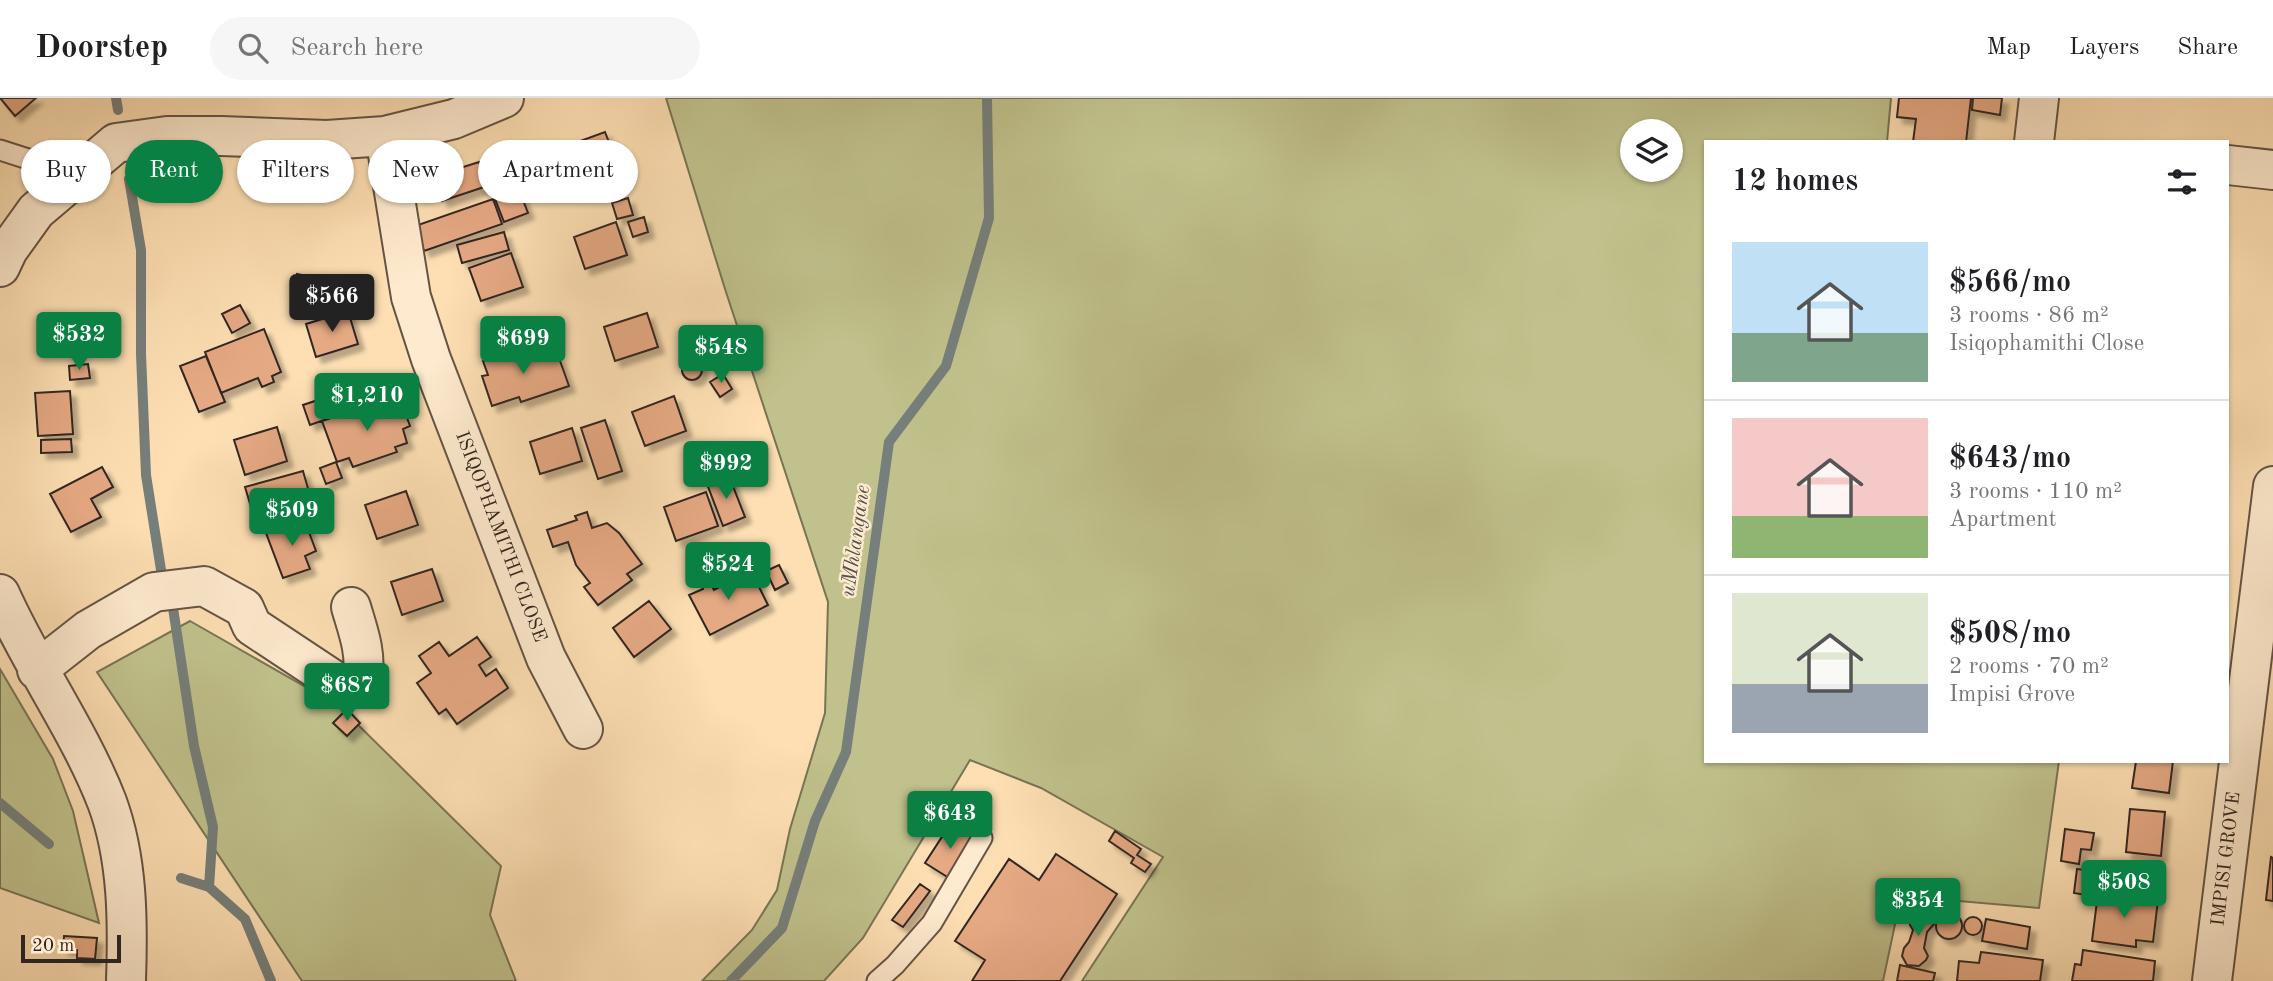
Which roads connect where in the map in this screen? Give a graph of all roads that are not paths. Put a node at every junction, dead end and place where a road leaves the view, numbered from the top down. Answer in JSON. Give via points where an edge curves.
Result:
{"nodes":[{"id":1,"x":504,"y":98,"type":"edge"},
{"id":2,"x":2039,"y":98,"type":"edge"},
{"id":3,"x":385,"y":136,"type":"junction"},
{"id":4,"x":2034,"y":140,"type":"edge"},
{"id":5,"x":111,"y":147,"type":"edge"},
{"id":6,"x":0,"y":150,"type":"edge"},
{"id":7,"x":21,"y":158,"type":"edge"},
{"id":8,"x":2229,"y":165,"type":"edge"},
{"id":9,"x":2273,"y":170,"type":"edge"},
{"id":10,"x":45,"y":203,"type":"edge"},
{"id":11,"x":0,"y":267,"type":"edge"},
{"id":12,"x":2273,"y":486,"type":"edge"},
{"id":13,"x":0,"y":594,"type":"edge"},
{"id":14,"x":351,"y":607,"type":"dead end"},
{"id":15,"x":37,"y":670,"type":"junction"},
{"id":16,"x":583,"y":729,"type":"dead end"},
{"id":17,"x":982,"y":838,"type":"dead end"},
{"id":18,"x":127,"y":981,"type":"edge"},
{"id":19,"x":877,"y":981,"type":"edge"},
{"id":20,"x":2213,"y":981,"type":"edge"}],
"edges":[{"from":1,"to":3,"type":"street","via":[[454,120]]},
{"from":2,"to":4,"type":"street"},
{"from":3,"to":5,"type":"street","via":[[327,140],[167,136]]},
{"from":3,"to":16,"type":"street","name":"ISIQOPHAMITHI CLOSE","via":[[411,297],[431,359],[546,658]]},
{"from":6,"to":7,"type":"lane"},
{"from":8,"to":9,"type":"street"},
{"from":10,"to":11,"type":"street"},
{"from":12,"to":20,"type":"street","name":"IMPISI GROVE"},
{"from":13,"to":15,"type":"street"},
{"from":14,"to":15,"type":"street","via":[[364,649],[364,666],[363,677],[349,685],[335,681],[252,626],[244,608],[204,586],[154,592],[88,630]]},
{"from":15,"to":18,"type":"street","via":[[81,746],[107,804],[128,915]]},
{"from":17,"to":19,"type":"lane","via":[[932,923]]}]}
